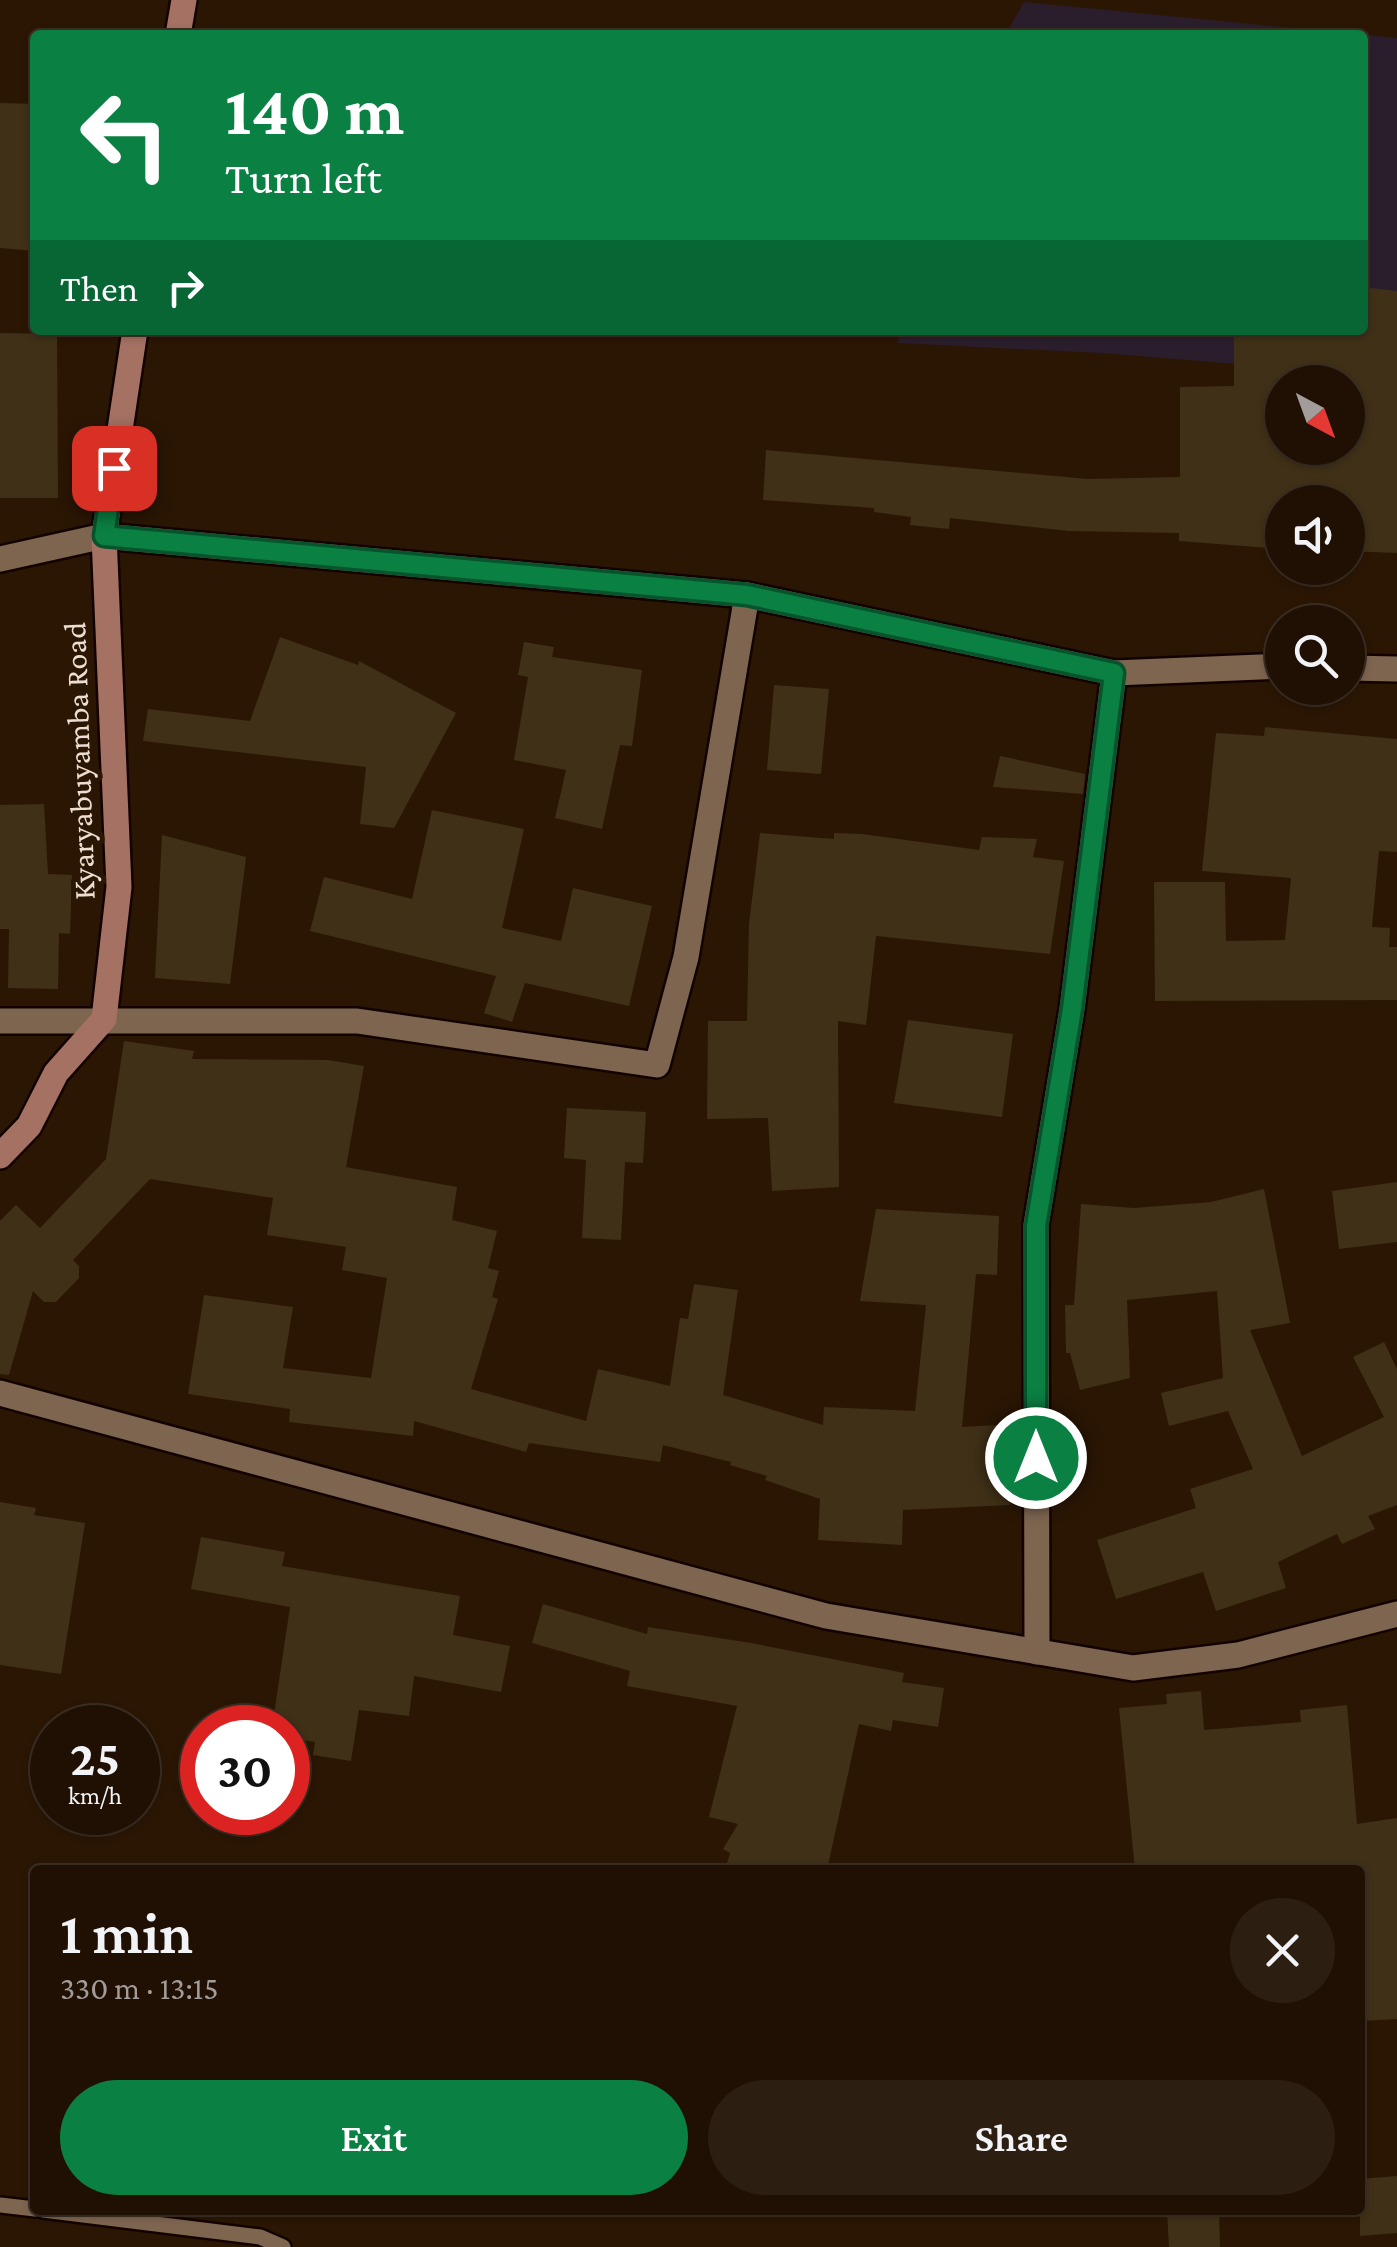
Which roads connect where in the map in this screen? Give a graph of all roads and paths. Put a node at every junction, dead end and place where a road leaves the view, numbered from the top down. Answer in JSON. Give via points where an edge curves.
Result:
{"nodes":[{"id":1,"x":184,"y":0,"type":"edge"},
{"id":2,"x":179,"y":30,"type":"edge"},
{"id":3,"x":134,"y":335,"type":"edge"},
{"id":4,"x":104,"y":536,"type":"junction"},
{"id":5,"x":0,"y":560,"type":"edge"},
{"id":6,"x":747,"y":595,"type":"junction"},
{"id":7,"x":1265,"y":667,"type":"edge"},
{"id":8,"x":1365,"y":668,"type":"edge"},
{"id":9,"x":1397,"y":669,"type":"edge"},
{"id":10,"x":1114,"y":673,"type":"junction"},
{"id":11,"x":104,"y":1019,"type":"junction"},
{"id":12,"x":0,"y":1020,"type":"edge"},
{"id":13,"x":0,"y":1156,"type":"edge"},
{"id":14,"x":0,"y":1394,"type":"edge"},
{"id":15,"x":1397,"y":1614,"type":"edge"},
{"id":16,"x":1037,"y":1652,"type":"junction"},
{"id":17,"x":0,"y":2205,"type":"edge"},
{"id":18,"x":30,"y":2208,"type":"edge"},
{"id":19,"x":83,"y":2215,"type":"edge"},
{"id":20,"x":283,"y":2247,"type":"edge"}],
"edges":[{"from":1,"to":2,"type":"street"},
{"from":3,"to":4,"type":"street","name":"Kyaryabuyamba Road"},
{"from":4,"to":5,"type":"street"},
{"from":4,"to":6,"type":"street"},
{"from":4,"to":11,"type":"street","name":"Kyaryabuyamba Road","via":[[120,887]]},
{"from":6,"to":10,"type":"street"},
{"from":6,"to":11,"type":"street","via":[[686,958],[657,1065],[357,1021]]},
{"from":7,"to":10,"type":"street"},
{"from":8,"to":9,"type":"street"},
{"from":10,"to":16,"type":"street","via":[[1072,1009],[1036,1226]]},
{"from":11,"to":12,"type":"street"},
{"from":11,"to":13,"type":"street","via":[[56,1072],[28,1126]]},
{"from":14,"to":16,"type":"street","via":[[826,1616]]},
{"from":15,"to":16,"type":"street","via":[[1186,1664],[1133,1668]]},
{"from":17,"to":18,"type":"lane"},
{"from":19,"to":20,"type":"lane","via":[[260,2237]]}]}
